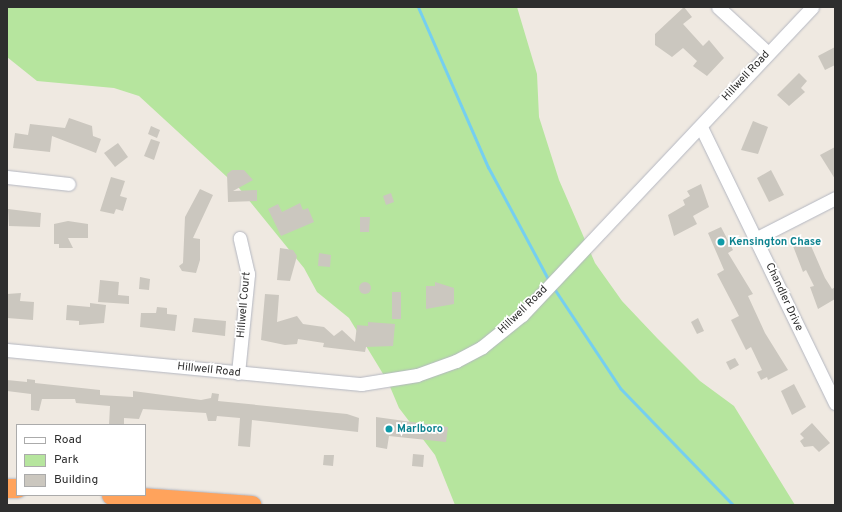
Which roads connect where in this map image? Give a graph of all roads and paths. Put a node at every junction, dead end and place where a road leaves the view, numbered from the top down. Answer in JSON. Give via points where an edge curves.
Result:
{"nodes":[{"id":1,"x":718,"y":7,"type":"edge"},
{"id":2,"x":812,"y":7,"type":"edge"},
{"id":3,"x":768,"y":53,"type":"junction"},
{"id":4,"x":701,"y":127,"type":"junction"},
{"id":5,"x":7,"y":177,"type":"edge"},
{"id":6,"x":69,"y":184,"type":"dead end"},
{"id":7,"x":835,"y":198,"type":"edge"},
{"id":8,"x":240,"y":238,"type":"dead end"},
{"id":9,"x":756,"y":238,"type":"junction"},
{"id":10,"x":7,"y":350,"type":"edge"},
{"id":11,"x":238,"y":373,"type":"junction"},
{"id":12,"x":835,"y":403,"type":"edge"},
{"id":13,"x":125,"y":496,"type":"edge"},
{"id":14,"x":252,"y":505,"type":"edge"}],
"edges":[{"from":1,"to":3,"type":"street"},
{"from":2,"to":3,"type":"street","name":"Hillwell Road"},
{"from":3,"to":4,"type":"street","name":"Hillwell Road"},
{"from":4,"to":9,"type":"street","name":"Chandler Drive"},
{"from":4,"to":11,"type":"street","name":"Hillwell Road","via":[[522,314],[482,347],[456,361],[389,382],[336,384]]},
{"from":5,"to":6,"type":"street"},
{"from":7,"to":9,"type":"street"},
{"from":8,"to":11,"type":"street","name":"Hillwell Court","via":[[248,274]]},
{"from":9,"to":12,"type":"street","name":"Chandler Drive"},
{"from":10,"to":11,"type":"street","name":"Hillwell Road"},
{"from":13,"to":14,"type":"highway"}]}
